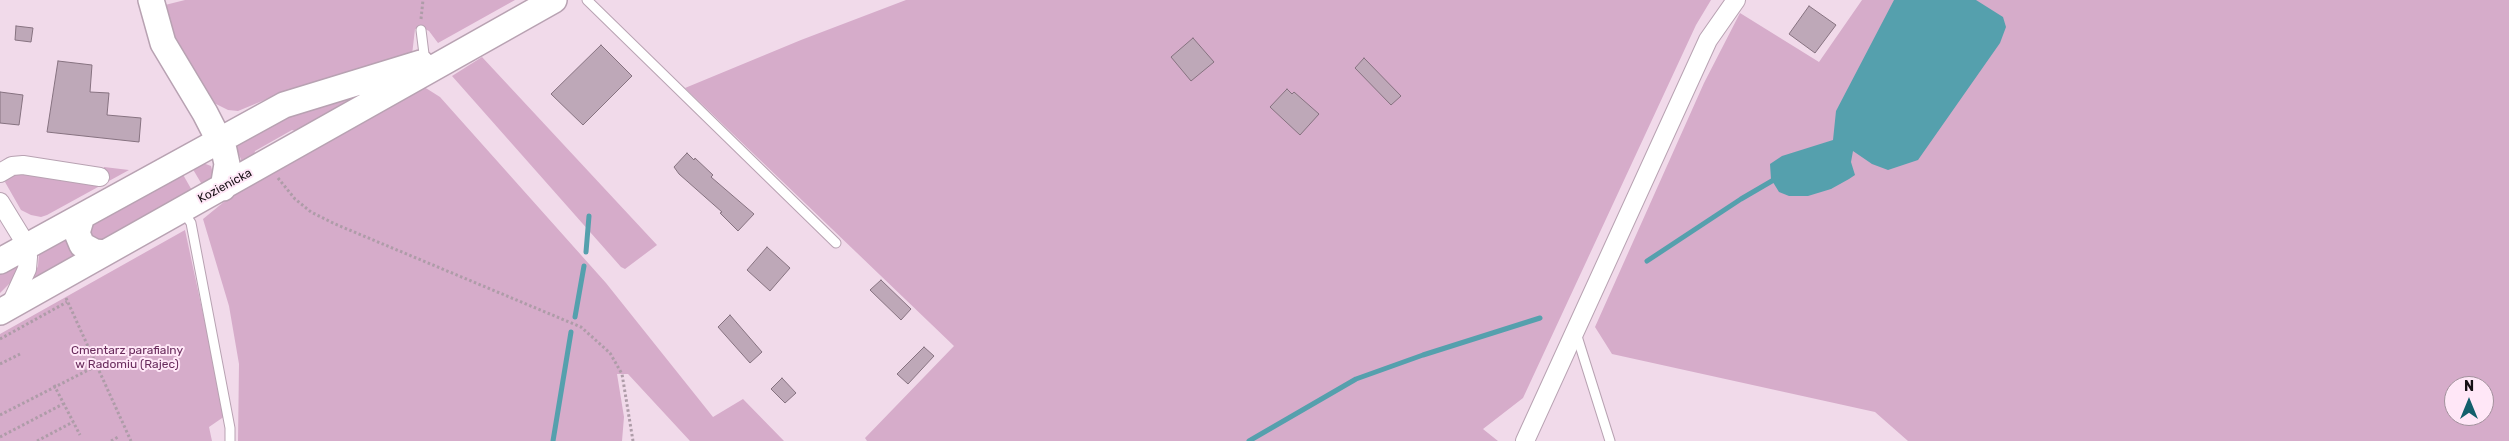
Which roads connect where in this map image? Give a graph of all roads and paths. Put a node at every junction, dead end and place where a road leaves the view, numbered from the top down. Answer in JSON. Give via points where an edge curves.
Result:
{"nodes":[{"id":1,"x":151,"y":0,"type":"edge"},
{"id":2,"x":423,"y":0,"type":"edge"},
{"id":3,"x":554,"y":0,"type":"edge"},
{"id":4,"x":587,"y":0,"type":"edge"},
{"id":5,"x":1736,"y":0,"type":"edge"},
{"id":6,"x":421,"y":30,"type":"joint"},
{"id":7,"x":434,"y":64,"type":"junction"},
{"id":8,"x":196,"y":100,"type":"junction"},
{"id":9,"x":219,"y":140,"type":"junction"},
{"id":10,"x":188,"y":156,"type":"junction"},
{"id":11,"x":269,"y":162,"type":"junction"},
{"id":12,"x":0,"y":173,"type":"edge"},
{"id":13,"x":225,"y":176,"type":"junction"},
{"id":14,"x":100,"y":178,"type":"dead end"},
{"id":15,"x":0,"y":202,"type":"edge"},
{"id":16,"x":182,"y":210,"type":"junction"},
{"id":17,"x":82,"y":216,"type":"junction"},
{"id":18,"x":13,"y":224,"type":"junction"},
{"id":19,"x":836,"y":243,"type":"dead end"},
{"id":20,"x":27,"y":246,"type":"junction"},
{"id":21,"x":105,"y":253,"type":"junction"},
{"id":22,"x":2,"y":260,"type":"edge"},
{"id":23,"x":5,"y":309,"type":"edge"},
{"id":24,"x":1575,"y":331,"type":"junction"},
{"id":25,"x":0,"y":339,"type":"edge"},
{"id":26,"x":20,"y":354,"type":"dead end"},
{"id":27,"x":0,"y":364,"type":"edge"},
{"id":28,"x":98,"y":365,"type":"junction"},
{"id":29,"x":54,"y":385,"type":"junction"},
{"id":30,"x":62,"y":404,"type":"junction"},
{"id":31,"x":0,"y":415,"type":"edge"},
{"id":32,"x":73,"y":422,"type":"junction"},
{"id":33,"x":80,"y":435,"type":"dead end"},
{"id":34,"x":118,"y":437,"type":"dead end"},
{"id":35,"x":0,"y":438,"type":"edge"},
{"id":36,"x":37,"y":441,"type":"edge"},
{"id":37,"x":111,"y":441,"type":"edge"},
{"id":38,"x":131,"y":441,"type":"edge"},
{"id":39,"x":230,"y":441,"type":"edge"},
{"id":40,"x":633,"y":441,"type":"edge"},
{"id":41,"x":1525,"y":441,"type":"edge"},
{"id":42,"x":1610,"y":441,"type":"edge"}],
"edges":[{"from":1,"to":8,"type":"main road","via":[[163,43]]},
{"from":2,"to":6,"type":"path"},
{"from":3,"to":7,"type":"main road","name":"Kozienicka"},
{"from":4,"to":19,"type":"lane"},
{"from":5,"to":24,"type":"street","via":[[1708,40]]},
{"from":6,"to":7,"type":"lane"},
{"from":7,"to":9,"type":"main road","name":"Kozienicka","via":[[284,105]]},
{"from":7,"to":11,"type":"main road","name":"Kozienicka"},
{"from":8,"to":9,"type":"main road"},
{"from":8,"to":10,"type":"main road","via":[[198,131]]},
{"from":9,"to":10,"type":"main road","name":"Kozienicka"},
{"from":9,"to":13,"type":"main road"},
{"from":10,"to":13,"type":"main road","via":[[212,155]]},
{"from":10,"to":17,"type":"main road","name":"Kozienicka"},
{"from":11,"to":13,"type":"main road","name":"Kozienicka"},
{"from":11,"to":40,"type":"path","via":[[285,189],[311,212],[581,327],[610,353],[622,374]]},
{"from":12,"to":14,"type":"street","via":[[12,166],[23,165]]},
{"from":13,"to":16,"type":"main road","name":"Kozienicka"},
{"from":15,"to":18,"type":"street"},
{"from":16,"to":21,"type":"main road","name":"Kozienicka"},
{"from":16,"to":39,"type":"lane","via":[[191,223]]},
{"from":17,"to":20,"type":"main road","name":"Kozienicka"},
{"from":17,"to":21,"type":"main road","via":[[77,233],[82,245]]},
{"from":18,"to":20,"type":"street"},
{"from":18,"to":22,"type":"street","via":[[10,243]]},
{"from":20,"to":22,"type":"main road","name":"Kozienicka"},
{"from":20,"to":23,"type":"street","via":[[27,269]]},
{"from":21,"to":23,"type":"main road","name":"Kozienicka"},
{"from":24,"to":41,"type":"street"},
{"from":24,"to":42,"type":"lane"},
{"from":25,"to":28,"type":"path","via":[[66,300]]},
{"from":26,"to":27,"type":"path"},
{"from":28,"to":29,"type":"path"},
{"from":28,"to":38,"type":"path"},
{"from":29,"to":30,"type":"path"},
{"from":29,"to":31,"type":"path"},
{"from":30,"to":32,"type":"path"},
{"from":30,"to":35,"type":"path"},
{"from":32,"to":33,"type":"path"},
{"from":32,"to":36,"type":"path"},
{"from":34,"to":37,"type":"path"}]}
